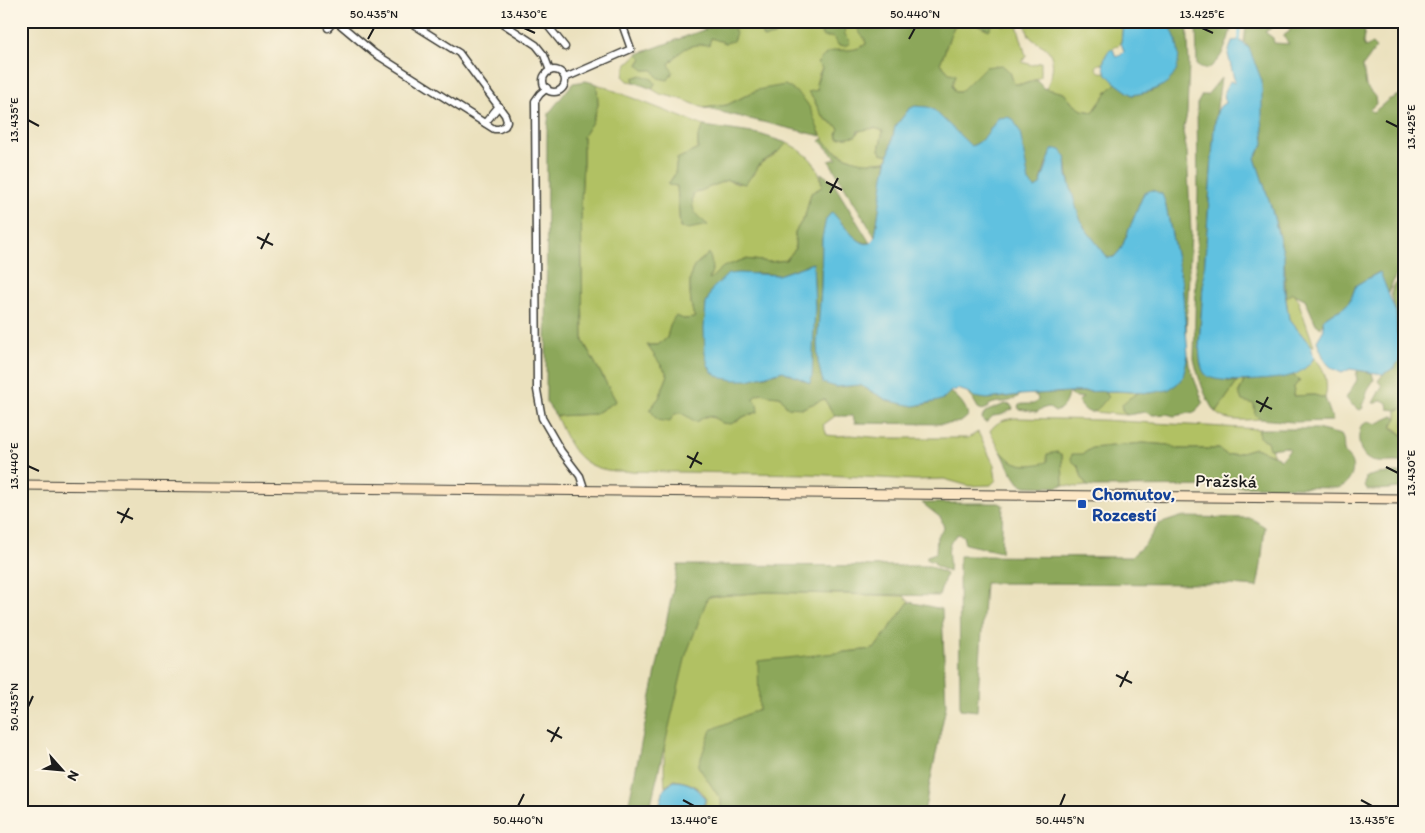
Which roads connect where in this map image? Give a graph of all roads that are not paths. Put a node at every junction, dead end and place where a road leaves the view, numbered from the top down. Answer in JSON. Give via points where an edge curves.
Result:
{"nodes":[{"id":1,"x":335,"y":21,"type":"edge"},
{"id":2,"x":408,"y":21,"type":"edge"},
{"id":3,"x":499,"y":21,"type":"edge"},
{"id":4,"x":544,"y":21,"type":"edge"},
{"id":5,"x":621,"y":21,"type":"edge"},
{"id":6,"x":328,"y":28,"type":"dead end"},
{"id":7,"x":565,"y":47,"type":"dead end"},
{"id":8,"x":550,"y":71,"type":"junction"},
{"id":9,"x":565,"y":78,"type":"junction"},
{"id":10,"x":547,"y":88,"type":"junction"},
{"id":11,"x":499,"y":106,"type":"junction"},
{"id":12,"x":484,"y":123,"type":"junction"},
{"id":13,"x":21,"y":485,"type":"edge"},
{"id":14,"x":585,"y":491,"type":"junction"},
{"id":15,"x":1404,"y":499,"type":"edge"}],
"edges":[{"from":1,"to":6,"type":"street"},
{"from":1,"to":12,"type":"street","via":[[374,53]]},
{"from":2,"to":11,"type":"street","via":[[459,53]]},
{"from":3,"to":8,"type":"street","via":[[536,45]]},
{"from":4,"to":7,"type":"street"},
{"from":5,"to":9,"type":"street","via":[[631,50]]},
{"from":8,"to":9,"type":"street","via":[[559,71]]},
{"from":8,"to":10,"type":"street","via":[[544,77]]},
{"from":9,"to":10,"type":"street","via":[[561,90],[555,92]]},
{"from":10,"to":14,"type":"street","via":[[535,101],[536,390],[542,418],[580,476]]},
{"from":11,"to":12,"type":"street"},
{"from":11,"to":12,"type":"street","via":[[506,118],[505,126],[496,130]]},
{"from":13,"to":14,"type":"main road","name":"Pražská"},
{"from":14,"to":15,"type":"main road","name":"Pražská"}]}
